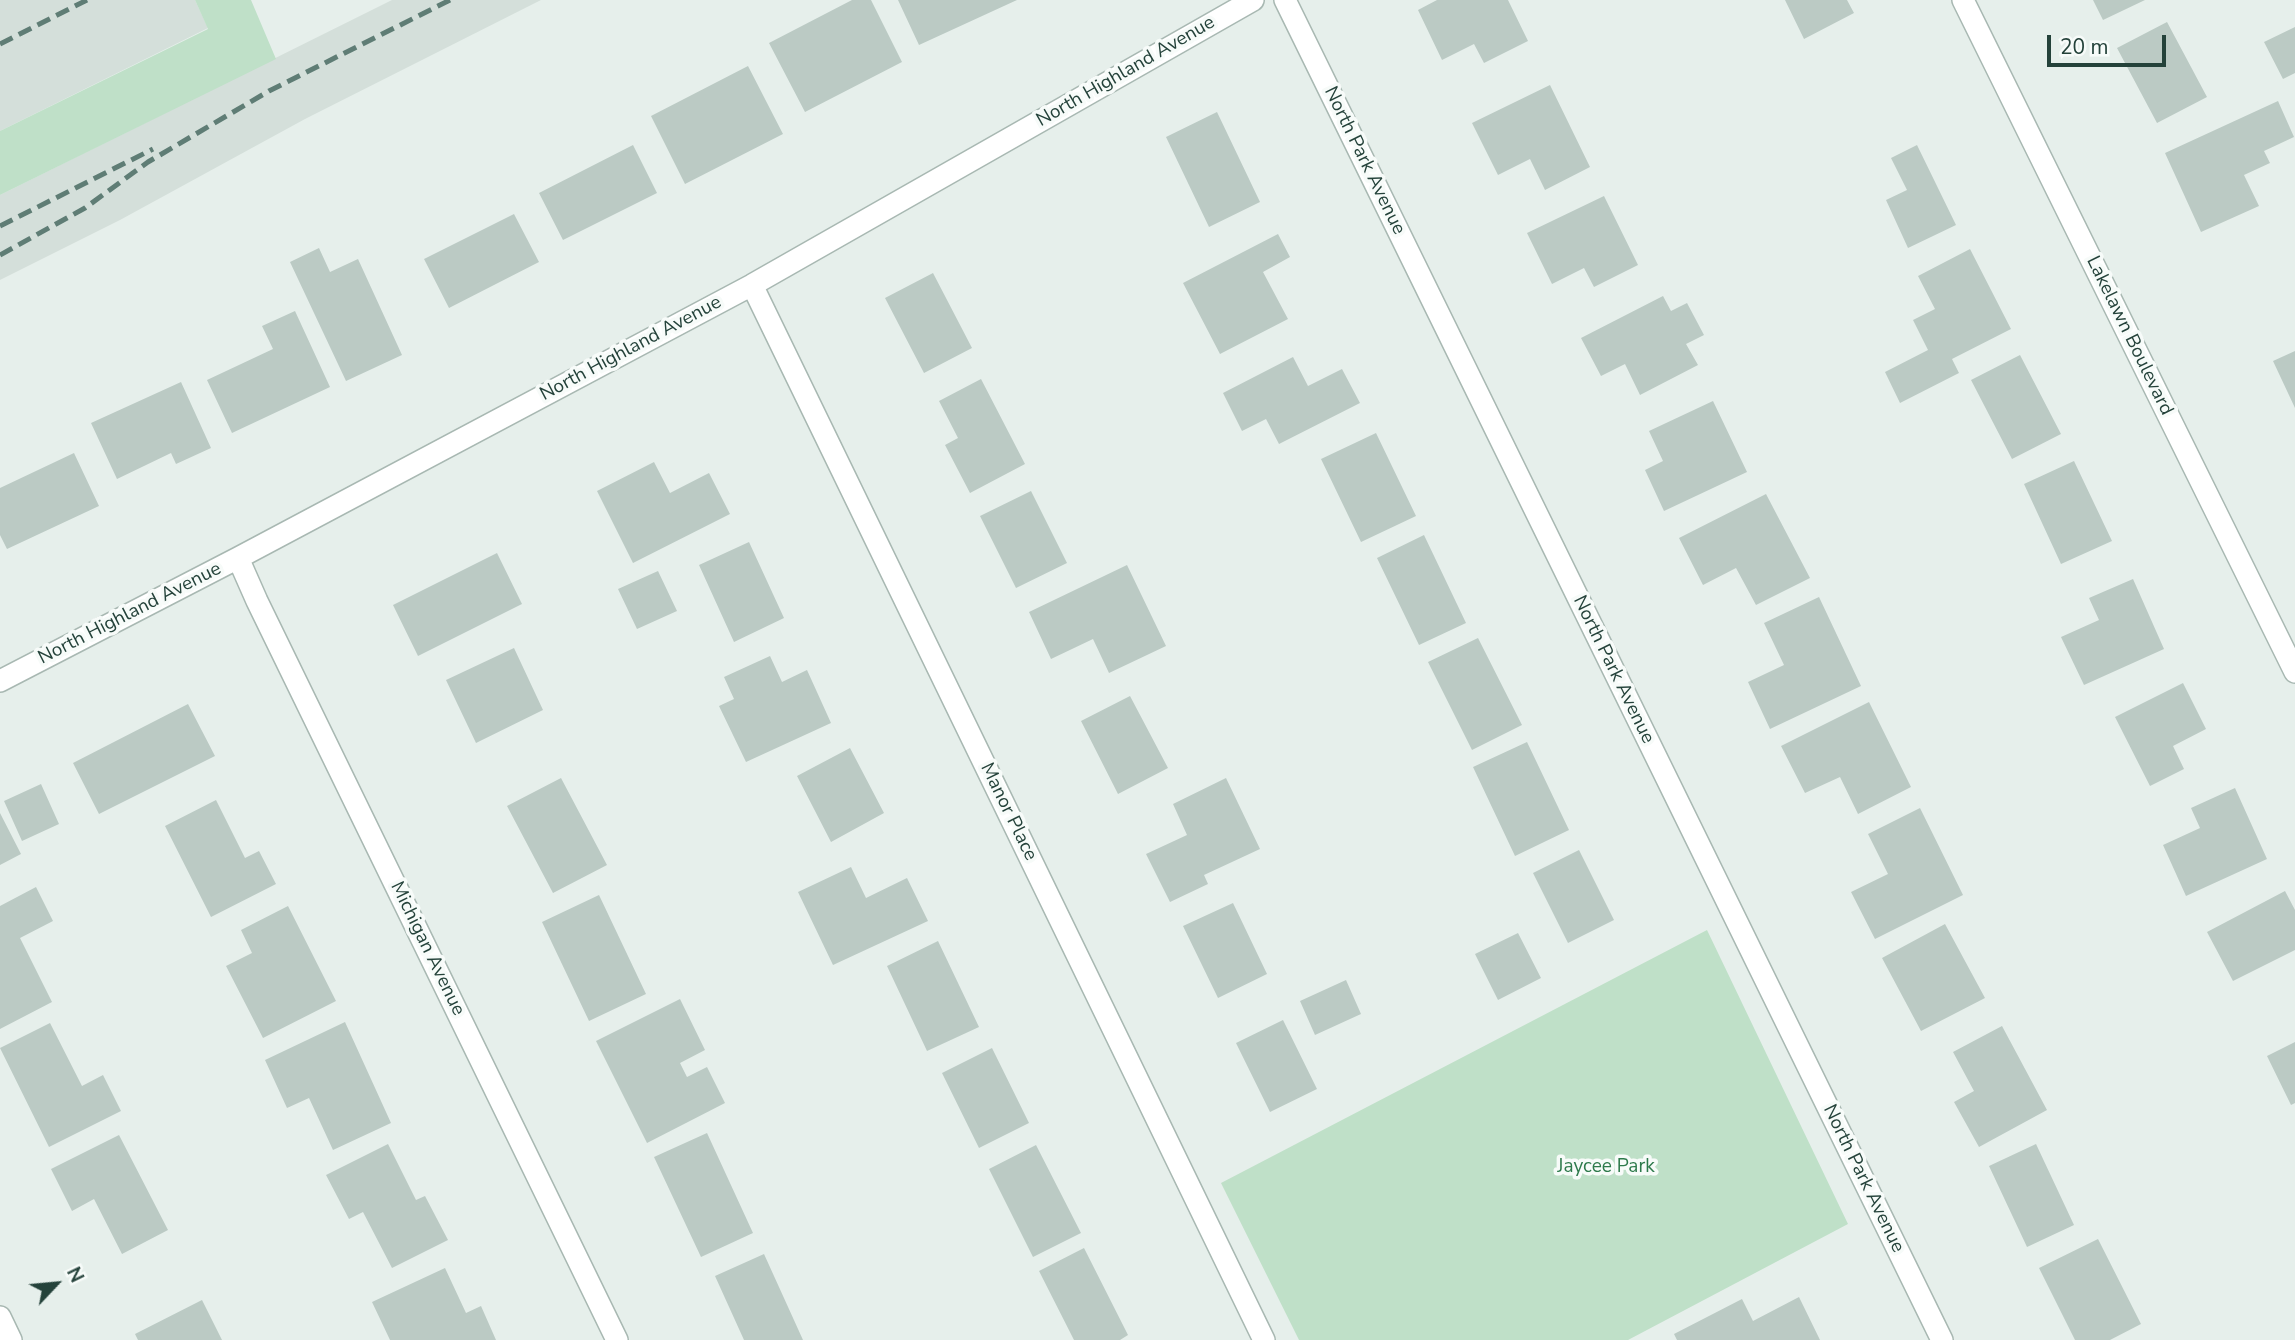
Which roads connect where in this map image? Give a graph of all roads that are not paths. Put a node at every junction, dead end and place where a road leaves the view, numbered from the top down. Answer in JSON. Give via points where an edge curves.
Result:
{"nodes":[{"id":1,"x":1253,"y":0,"type":"edge"},
{"id":2,"x":1285,"y":0,"type":"edge"},
{"id":3,"x":1963,"y":0,"type":"edge"},
{"id":4,"x":752,"y":285,"type":"junction"},
{"id":5,"x":238,"y":558,"type":"junction"},
{"id":6,"x":2295,"y":672,"type":"edge"},
{"id":7,"x":0,"y":681,"type":"edge"},
{"id":8,"x":0,"y":1318,"type":"edge"},
{"id":9,"x":11,"y":1340,"type":"edge"},
{"id":10,"x":617,"y":1340,"type":"edge"},
{"id":11,"x":1264,"y":1340,"type":"edge"},
{"id":12,"x":1942,"y":1340,"type":"edge"}],
"edges":[{"from":1,"to":4,"type":"street","name":"North Highland Avenue"},
{"from":2,"to":12,"type":"street","name":"North Park Avenue"},
{"from":3,"to":6,"type":"street","name":"Lakelawn Boulevard"},
{"from":4,"to":5,"type":"street","name":"North Highland Avenue"},
{"from":4,"to":11,"type":"street","name":"Manor Place"},
{"from":5,"to":7,"type":"street","name":"North Highland Avenue"},
{"from":5,"to":10,"type":"street","name":"Michigan Avenue"},
{"from":8,"to":9,"type":"street"}]}
